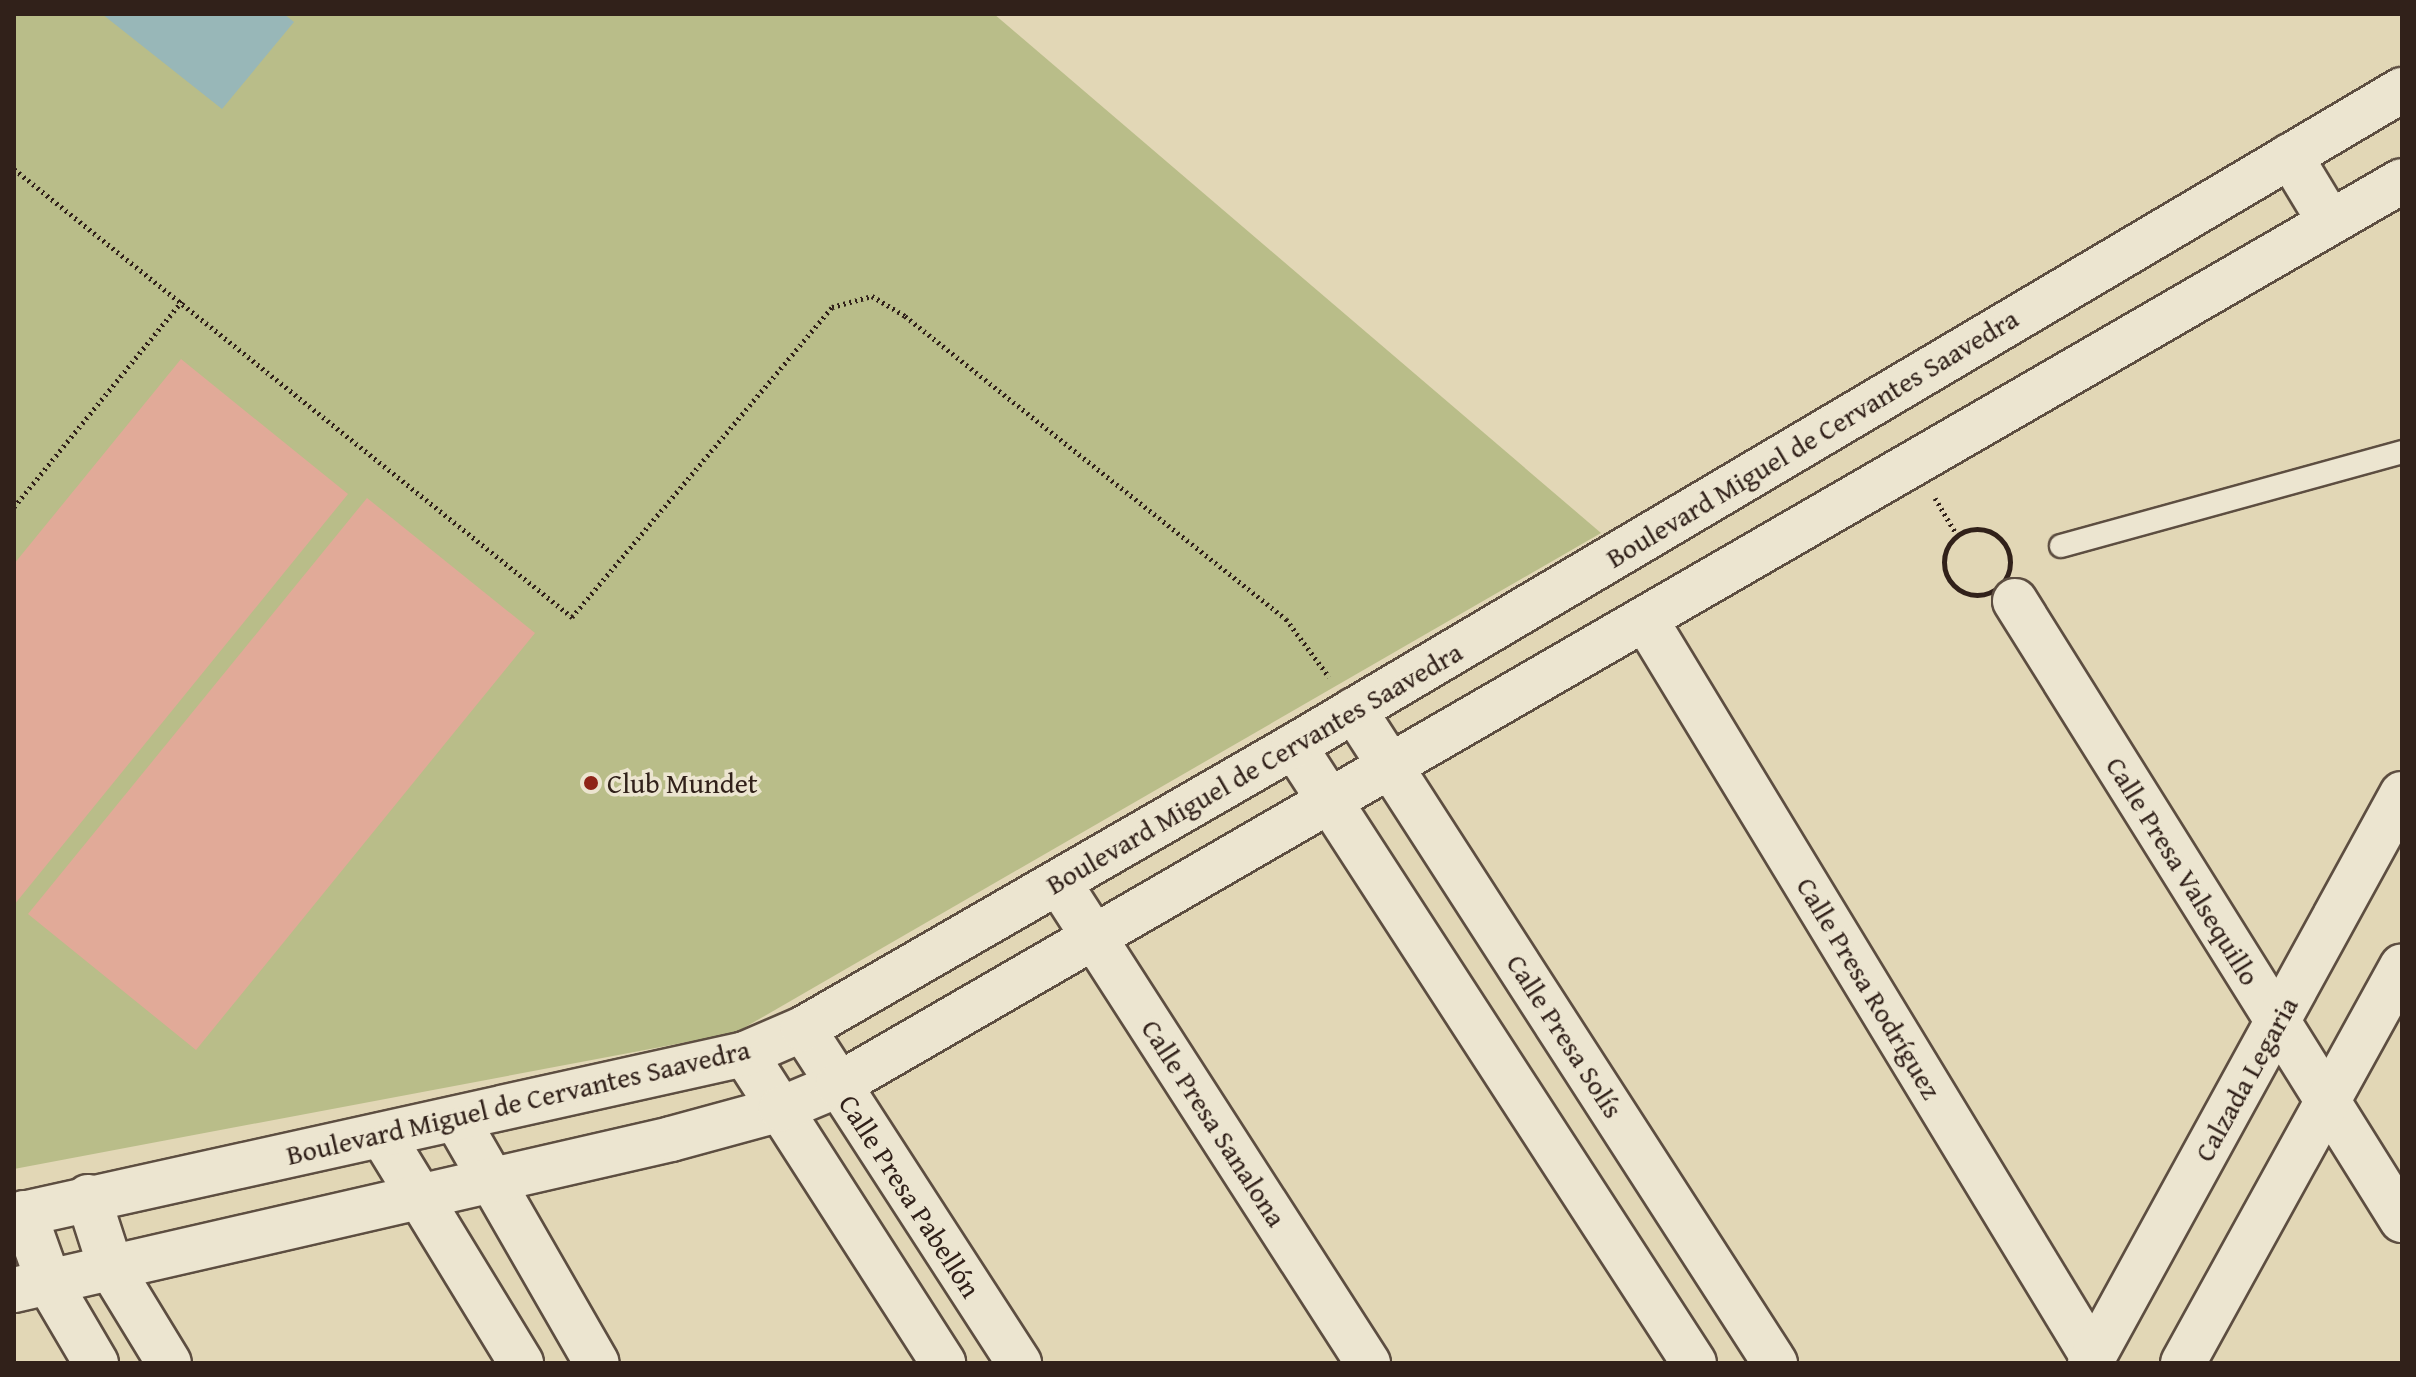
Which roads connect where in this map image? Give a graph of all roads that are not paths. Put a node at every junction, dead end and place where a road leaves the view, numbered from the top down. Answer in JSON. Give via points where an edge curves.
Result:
{"nodes":[{"id":1,"x":2402,"y":90,"type":"edge"},
{"id":2,"x":2290,"y":156,"type":"junction"},
{"id":3,"x":2402,"y":181,"type":"edge"},
{"id":4,"x":2330,"y":222,"type":"junction"},
{"id":5,"x":2402,"y":452,"type":"edge"},
{"id":6,"x":2061,"y":546,"type":"dead end"},
{"id":7,"x":2009,"y":592,"type":"road end"},
{"id":8,"x":1645,"y":619,"type":"junction"},
{"id":9,"x":1354,"y":710,"type":"junction"},
{"id":10,"x":1294,"y":746,"type":"junction"},
{"id":11,"x":1390,"y":765,"type":"junction"},
{"id":12,"x":2402,"y":794,"type":"edge"},
{"id":13,"x":1328,"y":803,"type":"junction"},
{"id":14,"x":1059,"y":883,"type":"junction"},
{"id":15,"x":1096,"y":940,"type":"junction"},
{"id":16,"x":2402,"y":966,"type":"edge"},
{"id":17,"x":2278,"y":1024,"type":"junction"},
{"id":18,"x":803,"y":1029,"type":"junction"},
{"id":19,"x":745,"y":1054,"type":"junction"},
{"id":20,"x":838,"y":1085,"type":"junction"},
{"id":21,"x":2327,"y":1102,"type":"junction"},
{"id":22,"x":781,"y":1109,"type":"junction"},
{"id":23,"x":457,"y":1120,"type":"junction"},
{"id":24,"x":382,"y":1135,"type":"junction"},
{"id":25,"x":493,"y":1181,"type":"junction"},
{"id":26,"x":88,"y":1197,"type":"junction"},
{"id":27,"x":421,"y":1197,"type":"junction"},
{"id":28,"x":19,"y":1214,"type":"edge"},
{"id":29,"x":2402,"y":1220,"type":"edge"},
{"id":30,"x":111,"y":1268,"type":"junction"},
{"id":31,"x":32,"y":1286,"type":"edge"},
{"id":32,"x":2091,"y":1360,"type":"edge"},
{"id":33,"x":96,"y":1363,"type":"edge"},
{"id":34,"x":169,"y":1363,"type":"edge"},
{"id":35,"x":521,"y":1363,"type":"edge"},
{"id":36,"x":597,"y":1363,"type":"edge"},
{"id":37,"x":943,"y":1363,"type":"edge"},
{"id":38,"x":1019,"y":1363,"type":"edge"},
{"id":39,"x":1368,"y":1363,"type":"edge"},
{"id":40,"x":1694,"y":1363,"type":"edge"},
{"id":41,"x":1775,"y":1363,"type":"edge"},
{"id":42,"x":2183,"y":1363,"type":"edge"}],
"edges":[{"from":1,"to":2,"type":"main road","name":"Boulevard Miguel de Cervantes Saavedra"},
{"from":2,"to":4,"type":"main road"},
{"from":2,"to":9,"type":"main road","name":"Boulevard Miguel de Cervantes Saavedra"},
{"from":3,"to":4,"type":"main road"},
{"from":4,"to":8,"type":"main road"},
{"from":5,"to":6,"type":"lane"},
{"from":7,"to":17,"type":"main road","name":"Calle Presa Valsequillo"},
{"from":8,"to":11,"type":"main road"},
{"from":8,"to":32,"type":"main road","name":"Calle Presa Rodríguez"},
{"from":9,"to":10,"type":"main road","name":"Boulevard Miguel de Cervantes Saavedra"},
{"from":9,"to":11,"type":"main road","name":"Calle Presa Solís"},
{"from":10,"to":13,"type":"main road"},
{"from":10,"to":14,"type":"main road","name":"Boulevard Miguel de Cervantes Saavedra"},
{"from":11,"to":13,"type":"main road"},
{"from":11,"to":41,"type":"main road","name":"Calle Presa Solís"},
{"from":12,"to":17,"type":"main road","name":"Calzada Legaria"},
{"from":13,"to":15,"type":"main road"},
{"from":13,"to":40,"type":"main road"},
{"from":14,"to":15,"type":"main road","name":"Calle Presa Sanalona"},
{"from":14,"to":18,"type":"main road","name":"Boulevard Miguel de Cervantes Saavedra"},
{"from":15,"to":20,"type":"main road"},
{"from":15,"to":39,"type":"main road","name":"Calle Presa Sanalona"},
{"from":16,"to":21,"type":"main road"},
{"from":17,"to":21,"type":"main road","name":"Calle Presa Valsequillo"},
{"from":17,"to":32,"type":"main road","name":"Calzada Legaria"},
{"from":18,"to":19,"type":"main road","name":"Boulevard Miguel de Cervantes Saavedra"},
{"from":18,"to":20,"type":"main road","name":"Calle Presa Pabellón"},
{"from":19,"to":22,"type":"main road"},
{"from":19,"to":23,"type":"main road","name":"Boulevard Miguel de Cervantes Saavedra"},
{"from":20,"to":22,"type":"main road"},
{"from":20,"to":38,"type":"main road","name":"Calle Presa Pabellón"},
{"from":21,"to":29,"type":"main road","name":"Calle Presa Valsequillo"},
{"from":21,"to":42,"type":"main road"},
{"from":22,"to":25,"type":"main road"},
{"from":22,"to":37,"type":"main road"},
{"from":23,"to":24,"type":"main road","name":"Boulevard Miguel de Cervantes Saavedra"},
{"from":23,"to":25,"type":"main road"},
{"from":24,"to":26,"type":"main road","name":"Boulevard Miguel de Cervantes Saavedra"},
{"from":24,"to":27,"type":"main road"},
{"from":25,"to":27,"type":"main road"},
{"from":25,"to":36,"type":"main road"},
{"from":26,"to":28,"type":"main road","name":"Boulevard Miguel de Cervantes Saavedra"},
{"from":26,"to":30,"type":"main road"},
{"from":27,"to":30,"type":"main road"},
{"from":27,"to":35,"type":"main road"},
{"from":28,"to":31,"type":"main road"},
{"from":30,"to":31,"type":"main road"},
{"from":30,"to":34,"type":"main road"},
{"from":31,"to":33,"type":"main road"}]}
